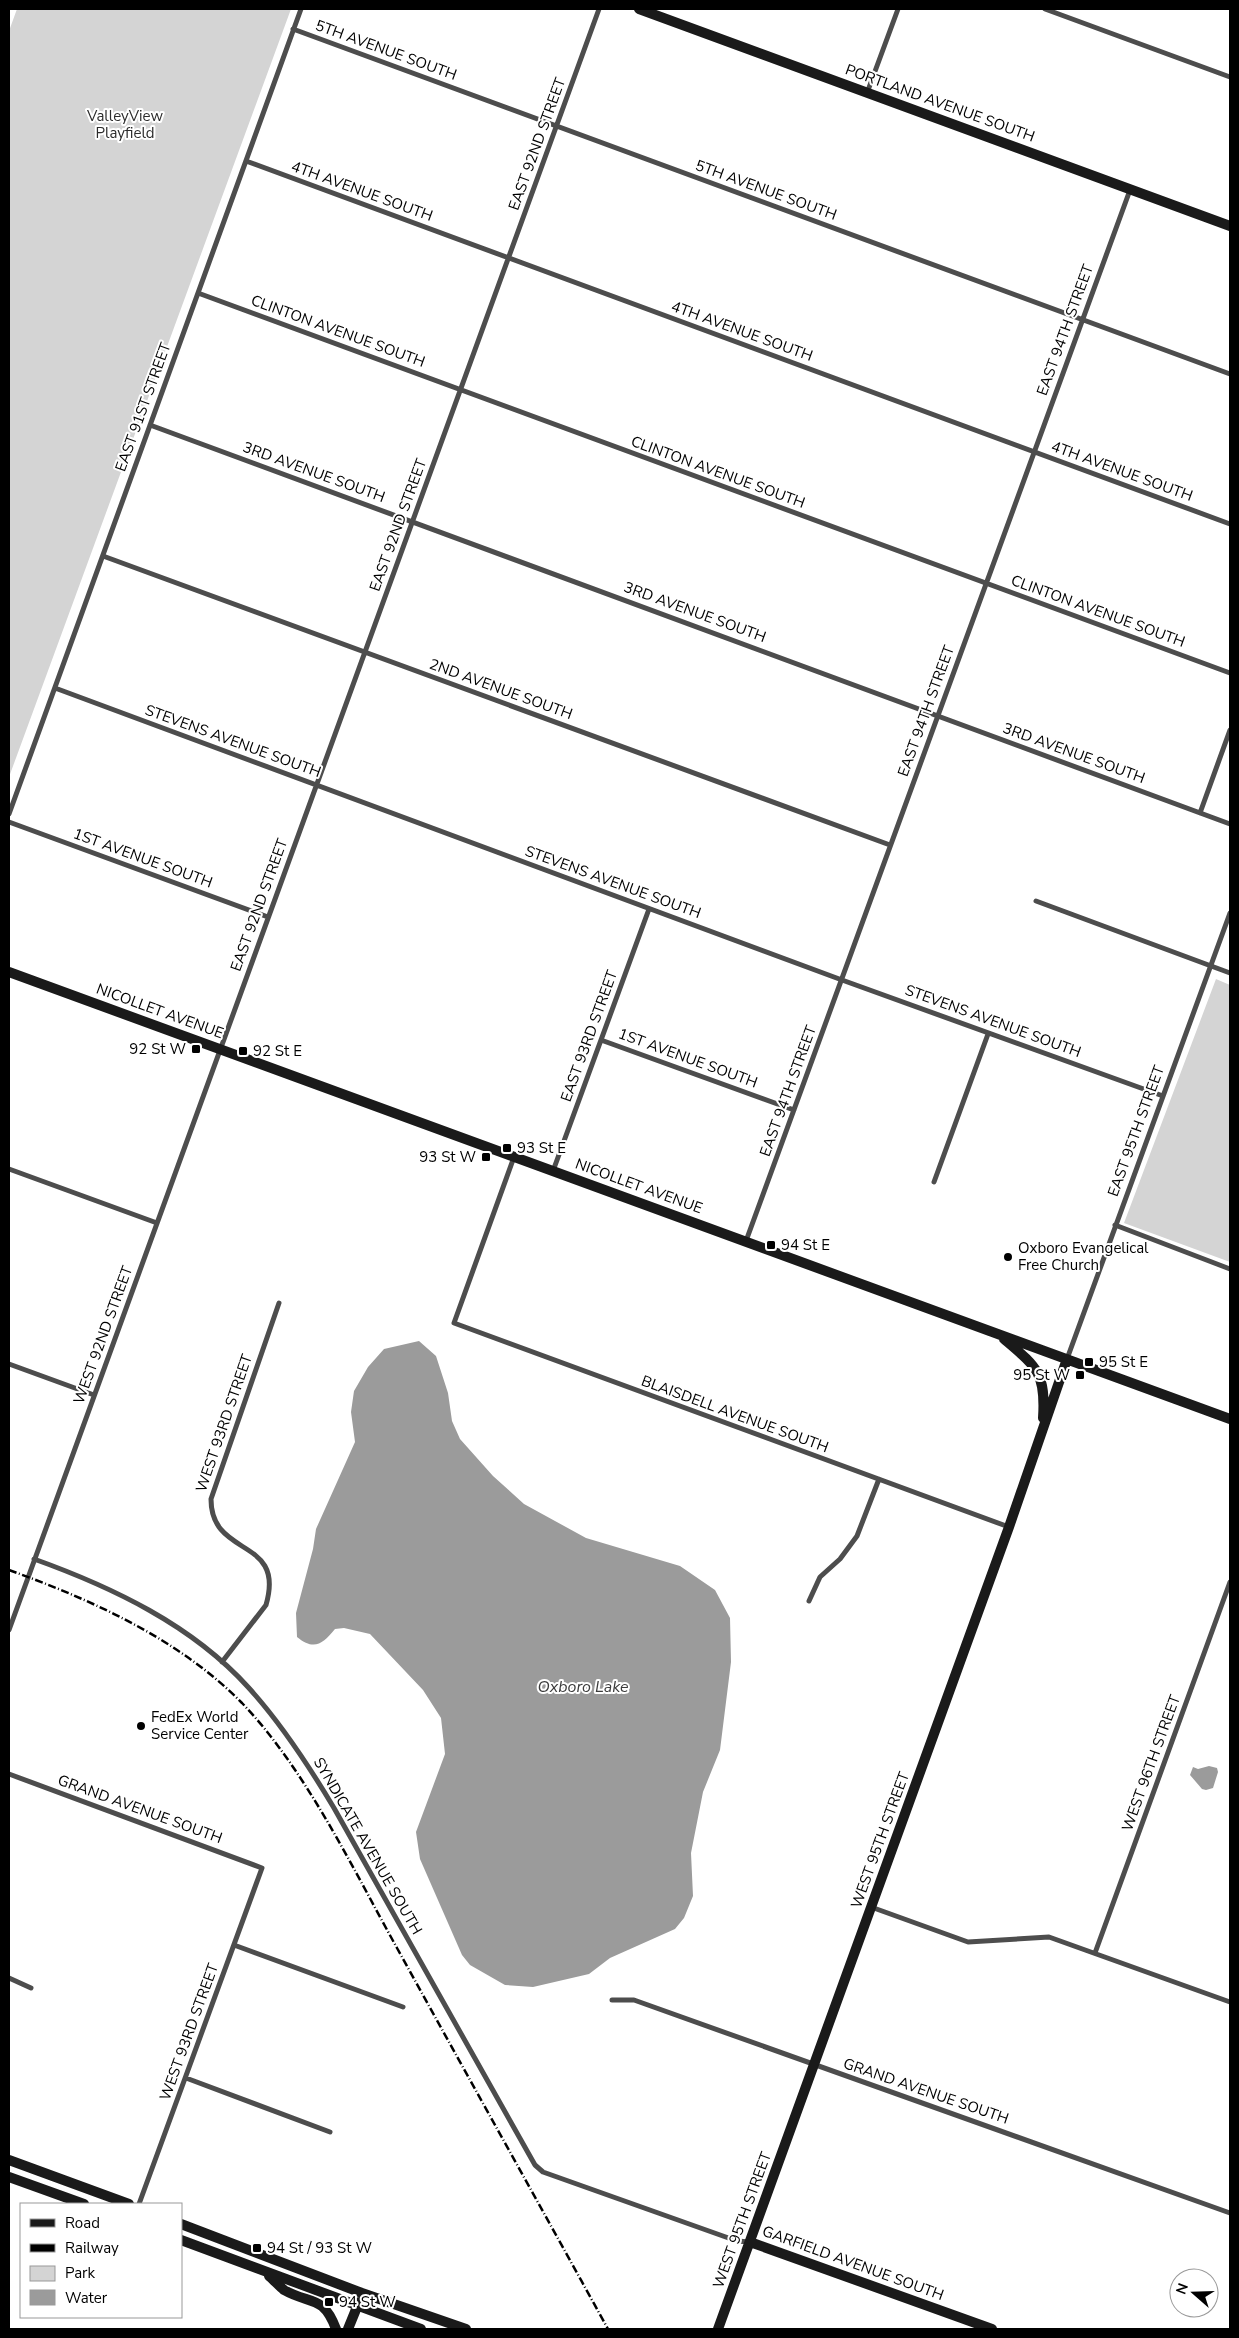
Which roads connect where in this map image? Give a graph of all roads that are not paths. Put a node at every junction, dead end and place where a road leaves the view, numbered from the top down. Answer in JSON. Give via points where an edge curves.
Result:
{"nodes":[{"id":1,"x":301,"y":9,"type":"edge"},
{"id":2,"x":599,"y":9,"type":"edge"},
{"id":3,"x":639,"y":9,"type":"edge"},
{"id":4,"x":898,"y":9,"type":"edge"},
{"id":5,"x":1045,"y":9,"type":"edge"},
{"id":6,"x":293,"y":30,"type":"junction"},
{"id":7,"x":1230,"y":77,"type":"edge"},
{"id":8,"x":867,"y":93,"type":"junction"},
{"id":9,"x":556,"y":126,"type":"junction"},
{"id":10,"x":246,"y":161,"type":"junction"},
{"id":11,"x":1130,"y":189,"type":"junction"},
{"id":12,"x":1230,"y":226,"type":"edge"},
{"id":13,"x":508,"y":258,"type":"junction"},
{"id":14,"x":198,"y":293,"type":"junction"},
{"id":15,"x":1082,"y":320,"type":"junction"},
{"id":16,"x":1230,"y":374,"type":"edge"},
{"id":17,"x":460,"y":390,"type":"junction"},
{"id":18,"x":150,"y":425,"type":"junction"},
{"id":19,"x":1034,"y":451,"type":"junction"},
{"id":20,"x":412,"y":522,"type":"junction"},
{"id":21,"x":1230,"y":524,"type":"edge"},
{"id":22,"x":103,"y":556,"type":"junction"},
{"id":23,"x":986,"y":583,"type":"junction"},
{"id":24,"x":365,"y":652,"type":"junction"},
{"id":25,"x":1230,"y":673,"type":"edge"},
{"id":26,"x":55,"y":688,"type":"junction"},
{"id":27,"x":938,"y":715,"type":"junction"},
{"id":28,"x":1230,"y":730,"type":"edge"},
{"id":29,"x":316,"y":785,"type":"junction"},
{"id":30,"x":1200,"y":813,"type":"junction"},
{"id":31,"x":9,"y":814,"type":"edge"},
{"id":32,"x":9,"y":822,"type":"edge"},
{"id":33,"x":1230,"y":824,"type":"edge"},
{"id":34,"x":890,"y":845,"type":"junction"},
{"id":35,"x":1036,"y":901,"type":"dead end"},
{"id":36,"x":649,"y":909,"type":"junction"},
{"id":37,"x":1230,"y":913,"type":"edge"},
{"id":38,"x":268,"y":917,"type":"junction"},
{"id":39,"x":1211,"y":966,"type":"junction"},
{"id":40,"x":9,"y":972,"type":"edge"},
{"id":41,"x":1230,"y":972,"type":"edge"},
{"id":42,"x":842,"y":980,"type":"junction"},
{"id":43,"x":988,"y":1034,"type":"junction"},
{"id":44,"x":601,"y":1040,"type":"junction"},
{"id":45,"x":220,"y":1049,"type":"junction"},
{"id":46,"x":1163,"y":1096,"type":"junction"},
{"id":47,"x":794,"y":1110,"type":"junction"},
{"id":48,"x":514,"y":1157,"type":"junction"},
{"id":49,"x":9,"y":1169,"type":"edge"},
{"id":50,"x":553,"y":1171,"type":"junction"},
{"id":51,"x":934,"y":1182,"type":"dead end"},
{"id":52,"x":157,"y":1223,"type":"junction"},
{"id":53,"x":1115,"y":1225,"type":"junction"},
{"id":54,"x":746,"y":1241,"type":"junction"},
{"id":55,"x":1230,"y":1269,"type":"edge"},
{"id":56,"x":279,"y":1303,"type":"dead end"},
{"id":57,"x":997,"y":1333,"type":"junction"},
{"id":58,"x":1067,"y":1359,"type":"junction"},
{"id":59,"x":9,"y":1364,"type":"edge"},
{"id":60,"x":94,"y":1395,"type":"junction"},
{"id":61,"x":1230,"y":1419,"type":"edge"},
{"id":62,"x":1042,"y":1432,"type":"junction"},
{"id":63,"x":879,"y":1480,"type":"junction"},
{"id":64,"x":1009,"y":1527,"type":"junction"},
{"id":65,"x":34,"y":1559,"type":"junction"},
{"id":66,"x":1230,"y":1586,"type":"edge"},
{"id":67,"x":809,"y":1601,"type":"dead end"},
{"id":68,"x":9,"y":1630,"type":"edge"},
{"id":69,"x":222,"y":1662,"type":"junction"},
{"id":70,"x":9,"y":1774,"type":"edge"},
{"id":71,"x":262,"y":1868,"type":"joint"},
{"id":72,"x":871,"y":1907,"type":"junction"},
{"id":73,"x":234,"y":1945,"type":"junction"},
{"id":74,"x":1095,"y":1953,"type":"junction"},
{"id":75,"x":9,"y":1978,"type":"edge"},
{"id":76,"x":31,"y":1988,"type":"dead end"},
{"id":77,"x":612,"y":2000,"type":"dead end"},
{"id":78,"x":1230,"y":2002,"type":"edge"},
{"id":79,"x":403,"y":2008,"type":"dead end"},
{"id":80,"x":813,"y":2065,"type":"junction"},
{"id":81,"x":186,"y":2078,"type":"junction"},
{"id":82,"x":330,"y":2132,"type":"dead end"},
{"id":83,"x":9,"y":2160,"type":"edge"},
{"id":84,"x":536,"y":2165,"type":"joint"},
{"id":85,"x":9,"y":2177,"type":"edge"},
{"id":86,"x":81,"y":2203,"type":"edge"},
{"id":87,"x":126,"y":2203,"type":"edge"},
{"id":88,"x":139,"y":2203,"type":"edge"},
{"id":89,"x":1230,"y":2212,"type":"edge"},
{"id":90,"x":182,"y":2224,"type":"edge"},
{"id":91,"x":182,"y":2240,"type":"edge"},
{"id":92,"x":750,"y":2242,"type":"junction"},
{"id":93,"x":264,"y":2272,"type":"junction"},
{"id":94,"x":362,"y":2293,"type":"junction"},
{"id":95,"x":357,"y":2307,"type":"junction"},
{"id":96,"x":336,"y":2329,"type":"edge"},
{"id":97,"x":348,"y":2329,"type":"edge"},
{"id":98,"x":421,"y":2329,"type":"edge"},
{"id":99,"x":466,"y":2329,"type":"edge"},
{"id":100,"x":718,"y":2329,"type":"edge"},
{"id":101,"x":992,"y":2329,"type":"edge"}],
"edges":[{"from":1,"to":6,"type":"street","name":"EAST 91ST STREET"},
{"from":2,"to":9,"type":"street","name":"EAST 92ND STREET"},
{"from":3,"to":8,"type":"main road","name":"PORTLAND AVENUE SOUTH"},
{"from":4,"to":8,"type":"street"},
{"from":5,"to":7,"type":"street"},
{"from":6,"to":9,"type":"street","name":"5TH AVENUE SOUTH"},
{"from":6,"to":10,"type":"street","name":"EAST 91ST STREET"},
{"from":8,"to":11,"type":"main road","name":"PORTLAND AVENUE SOUTH"},
{"from":9,"to":13,"type":"street","name":"EAST 92ND STREET"},
{"from":9,"to":15,"type":"street","name":"5TH AVENUE SOUTH"},
{"from":10,"to":13,"type":"street","name":"4TH AVENUE SOUTH"},
{"from":10,"to":14,"type":"street","name":"EAST 91ST STREET"},
{"from":11,"to":12,"type":"main road","name":"PORTLAND AVENUE SOUTH"},
{"from":11,"to":15,"type":"street","name":"EAST 94TH STREET"},
{"from":13,"to":17,"type":"street","name":"EAST 92ND STREET"},
{"from":13,"to":19,"type":"street","name":"4TH AVENUE SOUTH"},
{"from":14,"to":17,"type":"street","name":"CLINTON AVENUE SOUTH"},
{"from":14,"to":18,"type":"street","name":"EAST 91ST STREET"},
{"from":15,"to":16,"type":"street","name":"5TH AVENUE SOUTH"},
{"from":15,"to":19,"type":"street","name":"EAST 94TH STREET"},
{"from":17,"to":20,"type":"street","name":"EAST 92ND STREET"},
{"from":17,"to":23,"type":"street","name":"CLINTON AVENUE SOUTH"},
{"from":18,"to":20,"type":"street","name":"3RD AVENUE SOUTH"},
{"from":18,"to":22,"type":"street","name":"EAST 91ST STREET"},
{"from":19,"to":21,"type":"street","name":"4TH AVENUE SOUTH"},
{"from":19,"to":23,"type":"street","name":"EAST 94TH STREET"},
{"from":20,"to":24,"type":"street","name":"EAST 92ND STREET"},
{"from":20,"to":27,"type":"street","name":"3RD AVENUE SOUTH"},
{"from":22,"to":24,"type":"street","name":"2ND AVENUE SOUTH"},
{"from":22,"to":26,"type":"street","name":"EAST 91ST STREET"},
{"from":23,"to":25,"type":"street","name":"CLINTON AVENUE SOUTH"},
{"from":23,"to":27,"type":"street","name":"EAST 94TH STREET"},
{"from":24,"to":29,"type":"street","name":"EAST 92ND STREET"},
{"from":24,"to":34,"type":"street","name":"2ND AVENUE SOUTH"},
{"from":26,"to":29,"type":"street","name":"STEVENS AVENUE SOUTH"},
{"from":26,"to":31,"type":"street","name":"EAST 91ST STREET"},
{"from":27,"to":30,"type":"street","name":"3RD AVENUE SOUTH"},
{"from":27,"to":34,"type":"street","name":"EAST 94TH STREET"},
{"from":28,"to":30,"type":"street"},
{"from":29,"to":36,"type":"street","name":"STEVENS AVENUE SOUTH"},
{"from":29,"to":38,"type":"street","name":"EAST 92ND STREET"},
{"from":30,"to":33,"type":"street","name":"3RD AVENUE SOUTH"},
{"from":32,"to":38,"type":"street","name":"1ST AVENUE SOUTH"},
{"from":34,"to":42,"type":"street","name":"EAST 94TH STREET"},
{"from":35,"to":39,"type":"street"},
{"from":36,"to":42,"type":"street","name":"STEVENS AVENUE SOUTH"},
{"from":36,"to":44,"type":"street","name":"EAST 93RD STREET"},
{"from":37,"to":39,"type":"street","name":"EAST 95TH STREET"},
{"from":38,"to":45,"type":"street","name":"EAST 92ND STREET"},
{"from":39,"to":41,"type":"street"},
{"from":39,"to":46,"type":"street","name":"EAST 95TH STREET"},
{"from":40,"to":45,"type":"main road","name":"NICOLLET AVENUE"},
{"from":42,"to":43,"type":"street","name":"STEVENS AVENUE SOUTH"},
{"from":42,"to":47,"type":"street","name":"EAST 94TH STREET"},
{"from":43,"to":46,"type":"street","name":"STEVENS AVENUE SOUTH"},
{"from":43,"to":51,"type":"street"},
{"from":44,"to":47,"type":"street","name":"1ST AVENUE SOUTH"},
{"from":44,"to":50,"type":"street","name":"EAST 93RD STREET"},
{"from":45,"to":48,"type":"main road","name":"NICOLLET AVENUE"},
{"from":45,"to":52,"type":"street","name":"WEST 92ND STREET"},
{"from":46,"to":53,"type":"street","name":"EAST 95TH STREET"},
{"from":47,"to":54,"type":"street","name":"EAST 94TH STREET"},
{"from":48,"to":50,"type":"main road","name":"NICOLLET AVENUE"},
{"from":48,"to":63,"type":"street","name":"BLAISDELL AVENUE SOUTH","via":[[454,1323]]},
{"from":49,"to":52,"type":"street"},
{"from":50,"to":54,"type":"main road","name":"NICOLLET AVENUE"},
{"from":52,"to":60,"type":"street","name":"WEST 92ND STREET"},
{"from":53,"to":55,"type":"street"},
{"from":53,"to":58,"type":"street","name":"EAST 95TH STREET"},
{"from":54,"to":57,"type":"main road","name":"NICOLLET AVENUE"},
{"from":56,"to":69,"type":"street","name":"WEST 93RD STREET","via":[[210,1499],[214,1522],[221,1532],[260,1559],[269,1581],[266,1604]]},
{"from":57,"to":58,"type":"main road","name":"NICOLLET AVENUE"},
{"from":57,"to":62,"type":"main road","via":[[1030,1361],[1043,1381]]},
{"from":58,"to":61,"type":"main road","name":"NICOLLET AVENUE"},
{"from":58,"to":62,"type":"main road","name":"WEST 95TH STREET"},
{"from":59,"to":60,"type":"street"},
{"from":60,"to":65,"type":"street","name":"WEST 92ND STREET"},
{"from":62,"to":64,"type":"main road","name":"WEST 95TH STREET"},
{"from":63,"to":64,"type":"street","name":"BLAISDELL AVENUE SOUTH"},
{"from":63,"to":67,"type":"street","via":[[857,1536],[840,1559],[820,1577]]},
{"from":64,"to":72,"type":"main road","name":"WEST 95TH STREET"},
{"from":65,"to":68,"type":"street","name":"WEST 92ND STREET"},
{"from":65,"to":69,"type":"street","name":"SYNDICATE AVENUE SOUTH","via":[[120,1594]]},
{"from":66,"to":74,"type":"street","name":"WEST 96TH STREET"},
{"from":69,"to":84,"type":"street","name":"SYNDICATE AVENUE SOUTH","via":[[250,1688],[330,1800]]},
{"from":70,"to":71,"type":"street","name":"GRAND AVENUE SOUTH"},
{"from":71,"to":73,"type":"street","name":"WEST 93RD STREET"},
{"from":72,"to":74,"type":"street","via":[[968,1942],[1049,1936]]},
{"from":72,"to":80,"type":"main road","name":"WEST 95TH STREET"},
{"from":73,"to":79,"type":"street"},
{"from":73,"to":81,"type":"street","name":"WEST 93RD STREET"},
{"from":74,"to":78,"type":"street"},
{"from":75,"to":76,"type":"street"},
{"from":77,"to":80,"type":"street","name":"GRAND AVENUE SOUTH","via":[[634,2000]]},
{"from":80,"to":89,"type":"street","name":"GRAND AVENUE SOUTH"},
{"from":80,"to":92,"type":"main road","name":"WEST 95TH STREET"},
{"from":81,"to":82,"type":"street"},
{"from":81,"to":88,"type":"street","name":"WEST 93RD STREET"},
{"from":83,"to":87,"type":"main road"},
{"from":84,"to":92,"type":"street","name":"GARFIELD AVENUE SOUTH","via":[[543,2172],[737,2241]]},
{"from":85,"to":86,"type":"main road"},
{"from":90,"to":94,"type":"main road"},
{"from":91,"to":93,"type":"main road"},
{"from":92,"to":100,"type":"main road","name":"WEST 95TH STREET"},
{"from":92,"to":101,"type":"main road","name":"GARFIELD AVENUE SOUTH"},
{"from":93,"to":95,"type":"main road"},
{"from":93,"to":96,"type":"main road","via":[[284,2290],[319,2302],[328,2311]]},
{"from":94,"to":95,"type":"main road"},
{"from":94,"to":99,"type":"main road"},
{"from":95,"to":97,"type":"main road"},
{"from":95,"to":98,"type":"main road"}]}
